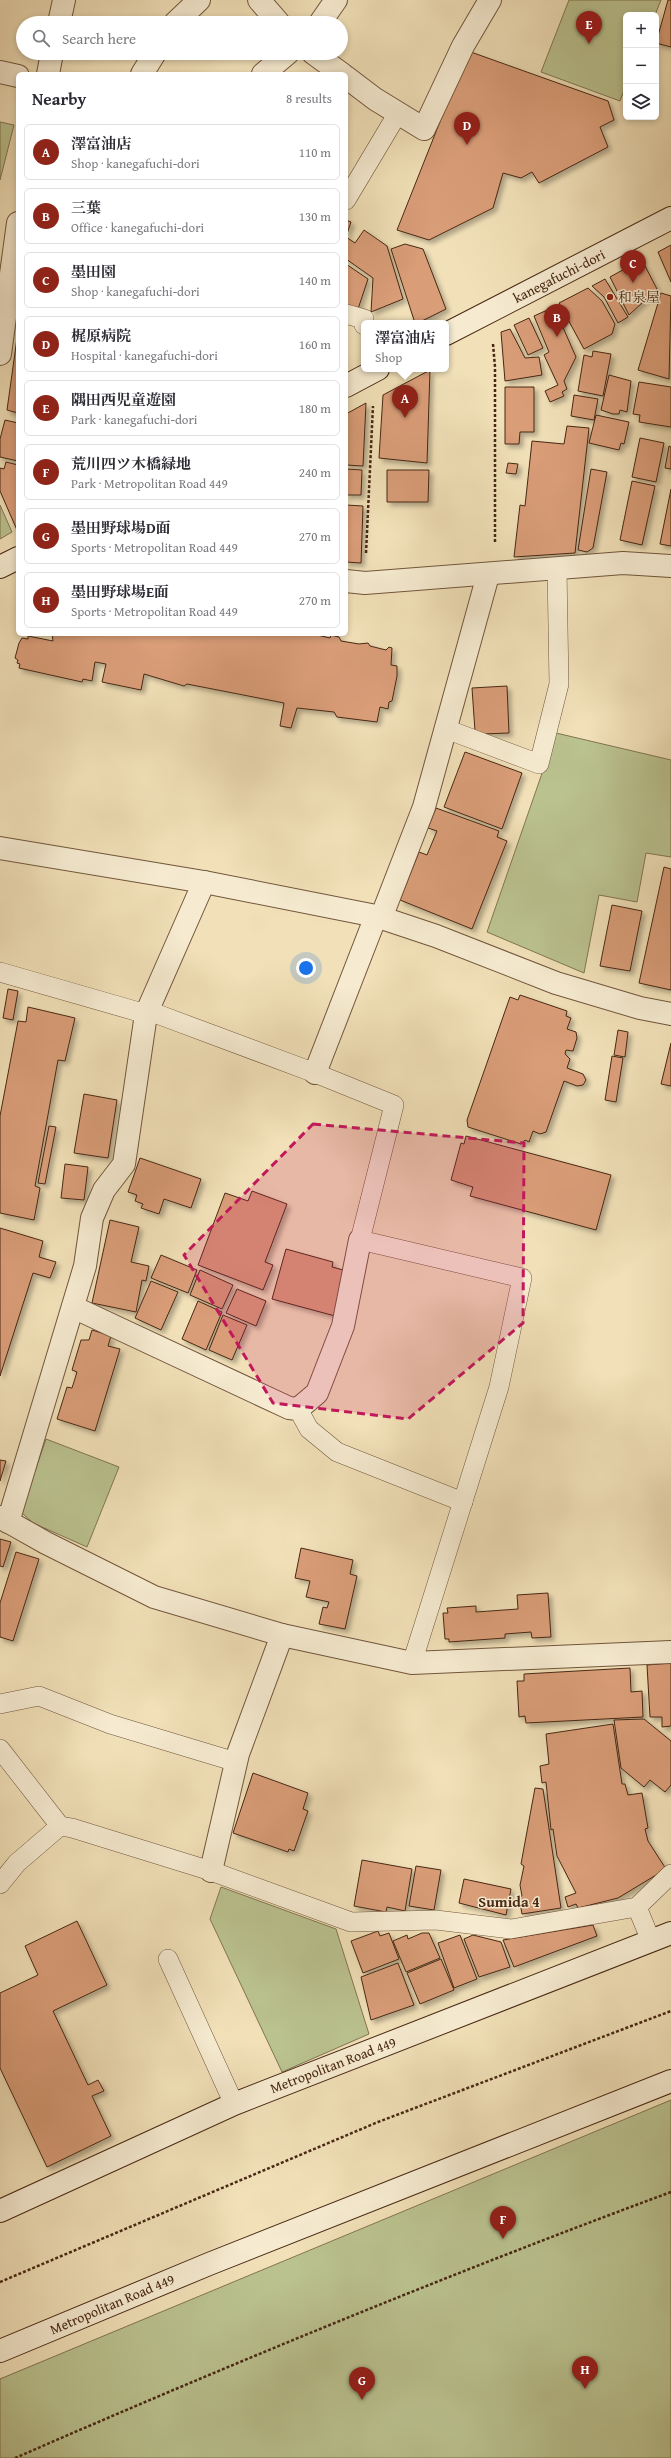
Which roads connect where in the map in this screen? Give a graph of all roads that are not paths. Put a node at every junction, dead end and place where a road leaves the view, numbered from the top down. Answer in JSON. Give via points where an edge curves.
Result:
{"nodes":[{"id":1,"x":64,"y":0,"type":"edge"},
{"id":2,"x":199,"y":0,"type":"edge"},
{"id":3,"x":259,"y":0,"type":"edge"},
{"id":4,"x":336,"y":0,"type":"edge"},
{"id":5,"x":490,"y":0,"type":"edge"},
{"id":6,"x":61,"y":16,"type":"edge"},
{"id":7,"x":182,"y":16,"type":"edge"},
{"id":8,"x":273,"y":16,"type":"edge"},
{"id":9,"x":325,"y":16,"type":"edge"},
{"id":10,"x":51,"y":60,"type":"edge"},
{"id":11,"x":151,"y":60,"type":"edge"},
{"id":12,"x":280,"y":60,"type":"edge"},
{"id":13,"x":323,"y":60,"type":"edge"},
{"id":14,"x":0,"y":72,"type":"edge"},
{"id":15,"x":48,"y":72,"type":"edge"},
{"id":16,"x":143,"y":72,"type":"edge"},
{"id":17,"x":265,"y":72,"type":"edge"},
{"id":18,"x":339,"y":72,"type":"edge"},
{"id":19,"x":16,"y":76,"type":"edge"},
{"id":20,"x":348,"y":78,"type":"edge"},
{"id":21,"x":398,"y":113,"type":"junction"},
{"id":22,"x":348,"y":197,"type":"edge"},
{"id":23,"x":671,"y":218,"type":"edge"},
{"id":24,"x":16,"y":234,"type":"edge"},
{"id":25,"x":4,"y":300,"type":"edge"},
{"id":26,"x":348,"y":314,"type":"edge"},
{"id":27,"x":364,"y":320,"type":"edge"},
{"id":28,"x":449,"y":332,"type":"edge"},
{"id":29,"x":0,"y":354,"type":"edge"},
{"id":30,"x":367,"y":372,"type":"edge"},
{"id":31,"x":348,"y":385,"type":"edge"},
{"id":32,"x":16,"y":559,"type":"edge"},
{"id":33,"x":671,"y":566,"type":"edge"},
{"id":34,"x":0,"y":567,"type":"edge"},
{"id":35,"x":557,"y":569,"type":"junction"},
{"id":36,"x":492,"y":575,"type":"junction"},
{"id":37,"x":355,"y":582,"type":"edge"},
{"id":38,"x":446,"y":729,"type":"junction"},
{"id":39,"x":0,"y":848,"type":"edge"},
{"id":40,"x":204,"y":882,"type":"junction"},
{"id":41,"x":378,"y":917,"type":"junction"},
{"id":42,"x":0,"y":972,"type":"edge"},
{"id":43,"x":146,"y":1014,"type":"junction"},
{"id":44,"x":671,"y":1014,"type":"edge"},
{"id":45,"x":315,"y":1073,"type":"junction"},
{"id":46,"x":360,"y":1240,"type":"junction"},
{"id":47,"x":73,"y":1307,"type":"junction"},
{"id":48,"x":298,"y":1409,"type":"junction"},
{"id":49,"x":463,"y":1502,"type":"junction"},
{"id":50,"x":4,"y":1519,"type":"edge"},
{"id":51,"x":282,"y":1635,"type":"junction"},
{"id":52,"x":671,"y":1652,"type":"edge"},
{"id":53,"x":412,"y":1663,"type":"junction"},
{"id":54,"x":0,"y":1704,"type":"edge"},
{"id":55,"x":0,"y":1749,"type":"edge"},
{"id":56,"x":236,"y":1762,"type":"junction"},
{"id":57,"x":60,"y":1826,"type":"junction"},
{"id":58,"x":211,"y":1871,"type":"junction"},
{"id":59,"x":671,"y":1874,"type":"edge"},
{"id":60,"x":0,"y":1884,"type":"edge"},
{"id":61,"x":637,"y":1906,"type":"junction"},
{"id":62,"x":671,"y":1933,"type":"edge"},
{"id":63,"x":651,"y":1941,"type":"junction"},
{"id":64,"x":168,"y":1959,"type":"dead end"},
{"id":65,"x":671,"y":2081,"type":"edge"},
{"id":66,"x":234,"y":2104,"type":"junction"},
{"id":67,"x":0,"y":2211,"type":"edge"},
{"id":68,"x":0,"y":2351,"type":"edge"}],
"edges":[{"from":1,"to":6,"type":"street"},
{"from":2,"to":7,"type":"street"},
{"from":3,"to":8,"type":"street"},
{"from":4,"to":9,"type":"street"},
{"from":5,"to":21,"type":"street","via":[[463,46],[424,129]]},
{"from":10,"to":15,"type":"street"},
{"from":11,"to":16,"type":"street"},
{"from":12,"to":17,"type":"street"},
{"from":13,"to":18,"type":"street"},
{"from":14,"to":19,"type":"street"},
{"from":20,"to":21,"type":"street"},
{"from":21,"to":22,"type":"lane"},
{"from":23,"to":28,"type":"street","name":"kanegafuchi-dori"},
{"from":24,"to":25,"type":"street"},
{"from":25,"to":29,"type":"street"},
{"from":26,"to":27,"type":"lane"},
{"from":30,"to":31,"type":"street"},
{"from":32,"to":34,"type":"street"},
{"from":33,"to":35,"type":"street","via":[[624,562]]},
{"from":35,"to":36,"type":"street"},
{"from":35,"to":38,"type":"lane","via":[[559,684],[539,764]]},
{"from":36,"to":37,"type":"street"},
{"from":36,"to":38,"type":"street"},
{"from":38,"to":41,"type":"street","via":[[424,807]]},
{"from":39,"to":40,"type":"street"},
{"from":40,"to":41,"type":"street"},
{"from":40,"to":43,"type":"street"},
{"from":41,"to":44,"type":"street","via":[[436,936],[556,983],[640,1008]]},
{"from":41,"to":45,"type":"street"},
{"from":42,"to":43,"type":"lane"},
{"from":43,"to":45,"type":"lane","via":[[157,1014]]},
{"from":43,"to":47,"type":"street","via":[[124,1164],[104,1190],[92,1218],[85,1266]]},
{"from":45,"to":46,"type":"lane","via":[[394,1106]]},
{"from":46,"to":48,"type":"street","via":[[343,1326],[317,1393]]},
{"from":46,"to":49,"type":"lane","via":[[522,1278],[499,1387]]},
{"from":47,"to":48,"type":"street","via":[[289,1408]]},
{"from":47,"to":50,"type":"street"},
{"from":48,"to":49,"type":"lane","via":[[309,1429],[337,1452]]},
{"from":49,"to":53,"type":"lane"},
{"from":50,"to":51,"type":"street","via":[[154,1597]]},
{"from":51,"to":53,"type":"street"},
{"from":51,"to":56,"type":"street"},
{"from":52,"to":53,"type":"street"},
{"from":54,"to":56,"type":"lane","via":[[39,1696],[110,1724]]},
{"from":55,"to":57,"type":"lane"},
{"from":56,"to":58,"type":"street"},
{"from":57,"to":58,"type":"lane"},
{"from":57,"to":60,"type":"lane","via":[[17,1863]]},
{"from":58,"to":61,"type":"lane","via":[[350,1922],[436,1920],[511,1929]]},
{"from":59,"to":61,"type":"lane"},
{"from":61,"to":63,"type":"lane"},
{"from":62,"to":63,"type":"street","name":"Metropolitan Road 449"},
{"from":63,"to":66,"type":"street","name":"Metropolitan Road 449"},
{"from":64,"to":66,"type":"lane"},
{"from":65,"to":68,"type":"street","name":"Metropolitan Road 449","via":[[209,2264]]},
{"from":66,"to":67,"type":"street","name":"Metropolitan Road 449"}]}
